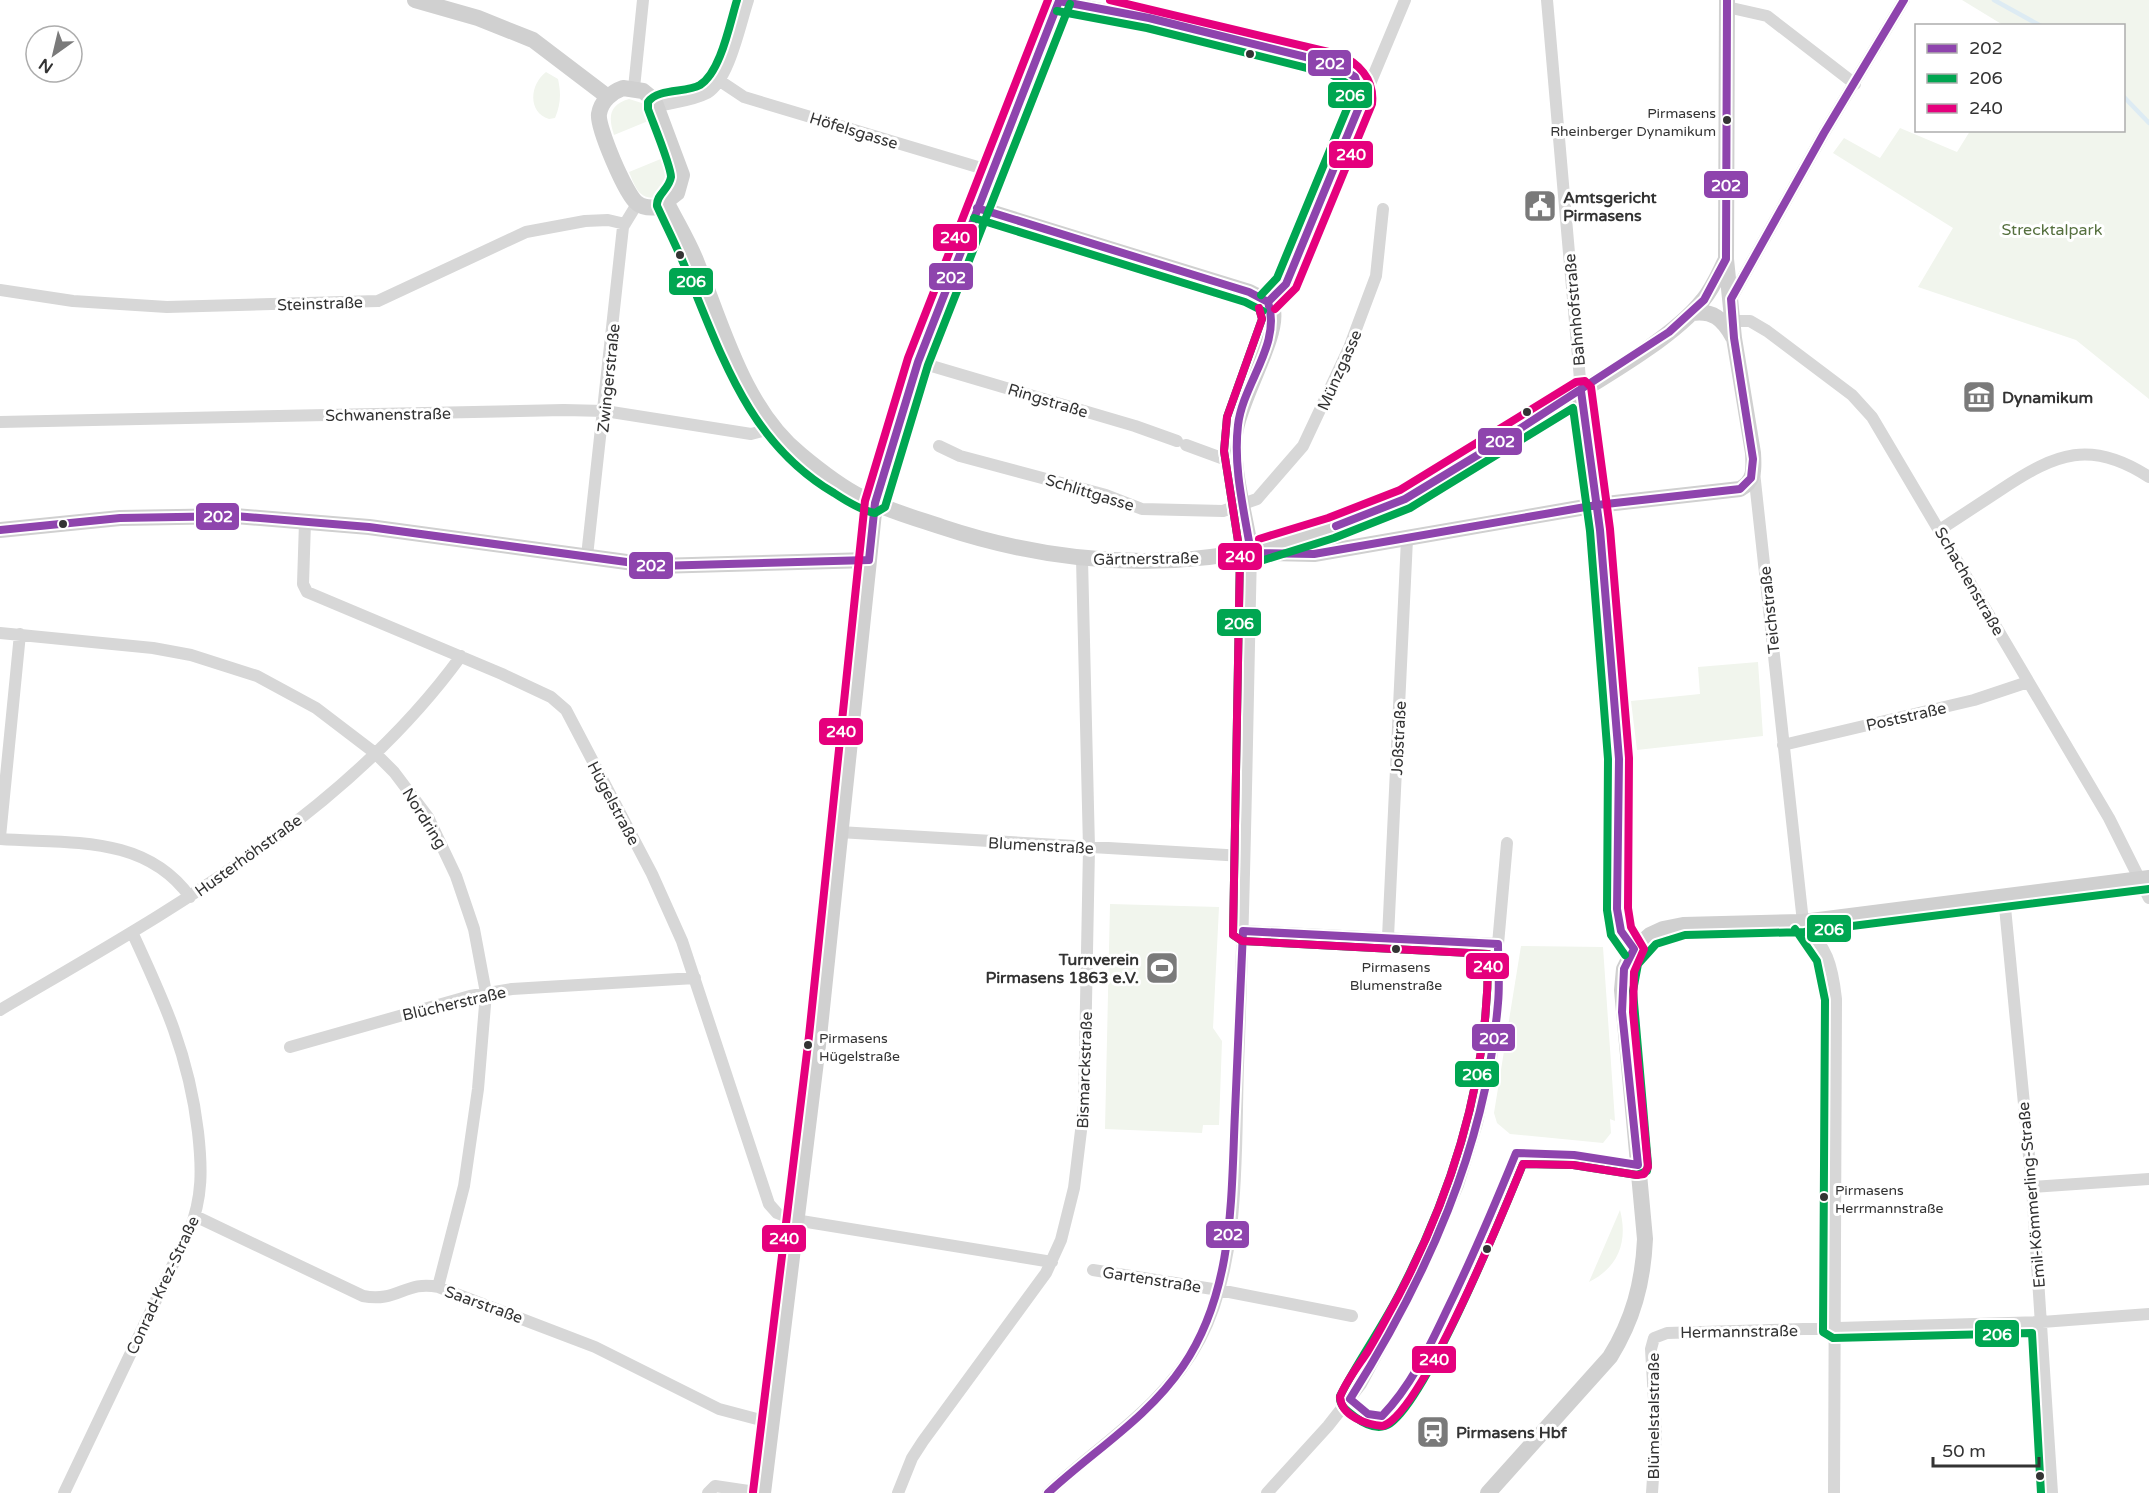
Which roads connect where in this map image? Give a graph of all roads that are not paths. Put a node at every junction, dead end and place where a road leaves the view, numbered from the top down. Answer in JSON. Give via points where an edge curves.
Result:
{"nodes":[{"id":1,"x":415,"y":0,"type":"edge"},
{"id":2,"x":643,"y":0,"type":"edge"},
{"id":3,"x":748,"y":0,"type":"edge"},
{"id":4,"x":1405,"y":0,"type":"edge"},
{"id":5,"x":1547,"y":0,"type":"edge"},
{"id":6,"x":1904,"y":0,"type":"edge"},
{"id":7,"x":1060,"y":1,"type":"edge"},
{"id":8,"x":1727,"y":4,"type":"edge"},
{"id":9,"x":720,"y":81,"type":"junction"},
{"id":10,"x":1855,"y":84,"type":"junction"},
{"id":11,"x":634,"y":88,"type":"junction"},
{"id":12,"x":608,"y":97,"type":"junction"},
{"id":13,"x":1362,"y":100,"type":"junction"},
{"id":14,"x":658,"y":106,"type":"junction"},
{"id":15,"x":991,"y":171,"type":"junction"},
{"id":16,"x":667,"y":203,"type":"junction"},
{"id":17,"x":637,"y":204,"type":"junction"},
{"id":18,"x":977,"y":208,"type":"junction"},
{"id":19,"x":1383,"y":209,"type":"dead end"},
{"id":20,"x":625,"y":224,"type":"junction"},
{"id":21,"x":1726,"y":259,"type":"junction"},
{"id":22,"x":0,"y":290,"type":"edge"},
{"id":23,"x":1731,"y":299,"type":"junction"},
{"id":24,"x":1268,"y":302,"type":"junction"},
{"id":25,"x":1692,"y":313,"type":"junction"},
{"id":26,"x":1733,"y":330,"type":"junction"},
{"id":27,"x":918,"y":362,"type":"junction"},
{"id":28,"x":1581,"y":390,"type":"junction"},
{"id":29,"x":605,"y":411,"type":"junction"},
{"id":30,"x":0,"y":422,"type":"edge"},
{"id":31,"x":774,"y":428,"type":"junction"},
{"id":32,"x":944,"y":448,"type":"dead end"},
{"id":33,"x":1235,"y":463,"type":"junction"},
{"id":34,"x":1754,"y":472,"type":"junction"},
{"id":35,"x":2149,"y":477,"type":"edge"},
{"id":36,"x":875,"y":503,"type":"junction"},
{"id":37,"x":1244,"y":505,"type":"junction"},
{"id":38,"x":1597,"y":505,"type":"junction"},
{"id":39,"x":305,"y":522,"type":"junction"},
{"id":40,"x":1941,"y":529,"type":"junction"},
{"id":41,"x":0,"y":530,"type":"edge"},
{"id":42,"x":1407,"y":539,"type":"junction"},
{"id":43,"x":1251,"y":553,"type":"junction"},
{"id":44,"x":587,"y":556,"type":"junction"},
{"id":45,"x":1082,"y":559,"type":"junction"},
{"id":46,"x":869,"y":560,"type":"junction"},
{"id":47,"x":0,"y":633,"type":"edge"},
{"id":48,"x":20,"y":634,"type":"junction"},
{"id":49,"x":461,"y":656,"type":"junction"},
{"id":50,"x":2028,"y":682,"type":"junction"},
{"id":51,"x":1783,"y":745,"type":"junction"},
{"id":52,"x":375,"y":753,"type":"junction"},
{"id":53,"x":839,"y":832,"type":"junction"},
{"id":54,"x":0,"y":838,"type":"edge"},
{"id":55,"x":1508,"y":843,"type":"dead end"},
{"id":56,"x":1089,"y":848,"type":"junction"},
{"id":57,"x":1243,"y":856,"type":"junction"},
{"id":58,"x":2145,"y":879,"type":"edge"},
{"id":59,"x":190,"y":897,"type":"junction"},
{"id":60,"x":2004,"y":897,"type":"junction"},
{"id":61,"x":2149,"y":898,"type":"edge"},
{"id":62,"x":1803,"y":922,"type":"junction"},
{"id":63,"x":1243,"y":931,"type":"junction"},
{"id":64,"x":132,"y":932,"type":"junction"},
{"id":65,"x":1388,"y":937,"type":"junction"},
{"id":66,"x":1498,"y":944,"type":"junction"},
{"id":67,"x":1634,"y":949,"type":"junction"},
{"id":68,"x":694,"y":978,"type":"junction"},
{"id":69,"x":486,"y":993,"type":"junction"},
{"id":70,"x":0,"y":1010,"type":"edge"},
{"id":71,"x":290,"y":1047,"type":"dead end"},
{"id":72,"x":2149,"y":1179,"type":"edge"},
{"id":73,"x":2032,"y":1188,"type":"junction"},
{"id":74,"x":195,"y":1216,"type":"junction"},
{"id":75,"x":795,"y":1220,"type":"junction"},
{"id":76,"x":1052,"y":1262,"type":"junction"},
{"id":77,"x":1093,"y":1270,"type":"dead end"},
{"id":78,"x":438,"y":1287,"type":"junction"},
{"id":79,"x":1219,"y":1290,"type":"junction"},
{"id":80,"x":2149,"y":1314,"type":"edge"},
{"id":81,"x":1352,"y":1316,"type":"dead end"},
{"id":82,"x":2042,"y":1322,"type":"junction"},
{"id":83,"x":1833,"y":1328,"type":"junction"},
{"id":84,"x":1654,"y":1338,"type":"joint"},
{"id":85,"x":772,"y":1423,"type":"junction"},
{"id":86,"x":64,"y":1493,"type":"edge"},
{"id":87,"x":708,"y":1493,"type":"edge"},
{"id":88,"x":762,"y":1493,"type":"edge"},
{"id":89,"x":898,"y":1493,"type":"edge"},
{"id":90,"x":1048,"y":1493,"type":"edge"},
{"id":91,"x":1267,"y":1493,"type":"edge"},
{"id":92,"x":1488,"y":1493,"type":"edge"},
{"id":93,"x":1652,"y":1493,"type":"edge"},
{"id":94,"x":1834,"y":1493,"type":"edge"},
{"id":95,"x":2052,"y":1493,"type":"edge"}],
"edges":[{"from":1,"to":12,"type":"main road","via":[[478,18],[533,40]]},
{"from":2,"to":11,"type":"street"},
{"from":3,"to":9,"type":"street"},
{"from":4,"to":13,"type":"street"},
{"from":5,"to":28,"type":"street","name":"Bahnhofstraße"},
{"from":6,"to":10,"type":"street"},
{"from":7,"to":13,"type":"street","via":[[1149,18],[1334,64],[1353,73]]},
{"from":7,"to":15,"type":"main road"},
{"from":8,"to":10,"type":"street","via":[[1767,16]]},
{"from":8,"to":21,"type":"main road","name":"Teichstraße"},
{"from":9,"to":14,"type":"street","via":[[709,92],[692,99]]},
{"from":9,"to":15,"type":"street","name":"Höfelsgasse","via":[[744,97]]},
{"from":10,"to":23,"type":"street"},
{"from":11,"to":12,"type":"main road","via":[[616,91]]},
{"from":11,"to":14,"type":"main road","via":[[649,95]]},
{"from":12,"to":17,"type":"main road","via":[[599,123],[628,193]]},
{"from":13,"to":24,"type":"street","via":[[1286,284]]},
{"from":14,"to":16,"type":"main road","via":[[682,175],[677,193]]},
{"from":15,"to":18,"type":"main road"},
{"from":16,"to":17,"type":"main road","via":[[651,208]]},
{"from":16,"to":31,"type":"main road","name":"Gärtnerstraße","via":[[695,259],[736,361]]},
{"from":17,"to":20,"type":"street","name":"Zwingerstraße"},
{"from":18,"to":24,"type":"main road","via":[[1248,292]]},
{"from":18,"to":27,"type":"main road"},
{"from":19,"to":37,"type":"street","name":"Münzgasse","via":[[1376,276],[1317,420],[1292,461],[1257,499]]},
{"from":20,"to":22,"type":"street","name":"Steinstraße","via":[[585,221],[526,232],[378,301],[167,307],[73,301]]},
{"from":20,"to":29,"type":"street","name":"Zwingerstraße"},
{"from":21,"to":23,"type":"main road","name":"Teichstraße"},
{"from":21,"to":25,"type":"main road","name":"Gärtnerstraße"},
{"from":23,"to":26,"type":"main road","name":"Teichstraße"},
{"from":24,"to":33,"type":"main road","via":[[1273,320],[1237,420]]},
{"from":25,"to":26,"type":"main road","via":[[1717,316]]},
{"from":25,"to":28,"type":"main road","name":"Gärtnerstraße"},
{"from":26,"to":34,"type":"main road","name":"Teichstraße"},
{"from":26,"to":40,"type":"street","name":"Schachenstraße","via":[[1750,321],[1863,405]]},
{"from":27,"to":33,"type":"street","name":"Ringstraße","via":[[1135,426]]},
{"from":27,"to":36,"type":"main road"},
{"from":28,"to":38,"type":"street","name":"Bahnhofstraße"},
{"from":28,"to":43,"type":"main road","name":"Gärtnerstraße","via":[[1405,499]]},
{"from":29,"to":30,"type":"street","name":"Schwanenstraße"},
{"from":29,"to":31,"type":"street","name":"Schwanenstraße","via":[[752,434]]},
{"from":29,"to":44,"type":"street","name":"Zwingerstraße"},
{"from":31,"to":36,"type":"main road","name":"Gärtnerstraße","via":[[813,465]]},
{"from":32,"to":37,"type":"street","name":"Schlittgasse","via":[[1142,509],[1223,511]]},
{"from":33,"to":37,"type":"main road"},
{"from":34,"to":38,"type":"main road","via":[[1740,489]]},
{"from":34,"to":51,"type":"street","name":"Teichstraße"},
{"from":35,"to":40,"type":"street","via":[[2106,455],[2064,456],[2038,465]]},
{"from":36,"to":45,"type":"main road","name":"Gärtnerstraße","via":[[980,539]]},
{"from":36,"to":46,"type":"main road"},
{"from":37,"to":43,"type":"main road"},
{"from":38,"to":42,"type":"main road"},
{"from":38,"to":67,"type":"street","name":"Bahnhofstraße","via":[[1619,759],[1617,909],[1621,931]]},
{"from":39,"to":41,"type":"main road","via":[[203,516],[91,520]]},
{"from":39,"to":44,"type":"main road"},
{"from":39,"to":49,"type":"street","name":"Hügelstraße","via":[[303,584],[307,592]]},
{"from":40,"to":50,"type":"street","name":"Schachenstraße"},
{"from":42,"to":43,"type":"main road","via":[[1314,554]]},
{"from":42,"to":65,"type":"street","name":"Joßstraße"},
{"from":43,"to":45,"type":"main road","name":"Gärtnerstraße","via":[[1137,562]]},
{"from":43,"to":57,"type":"street"},
{"from":44,"to":46,"type":"main road","via":[[678,567]]},
{"from":45,"to":56,"type":"street","name":"Bismarckstraße"},
{"from":46,"to":53,"type":"main road"},
{"from":47,"to":48,"type":"street","name":"Nordring"},
{"from":48,"to":52,"type":"street","name":"Nordring","via":[[153,648],[227,665],[286,690]]},
{"from":48,"to":54,"type":"street"},
{"from":49,"to":52,"type":"street","name":"Husterhöhstraße"},
{"from":49,"to":68,"type":"street","name":"Hügelstraße","via":[[551,697],[566,710],[670,912]]},
{"from":50,"to":51,"type":"street","name":"Poststraße","via":[[1974,700]]},
{"from":50,"to":58,"type":"street","name":"Schachenstraße"},
{"from":51,"to":62,"type":"street","name":"Teichstraße"},
{"from":52,"to":59,"type":"street","name":"Husterhöhstraße","via":[[304,815]]},
{"from":52,"to":69,"type":"street","name":"Nordring","via":[[413,794],[442,843],[474,929]]},
{"from":53,"to":56,"type":"street","name":"Blumenstraße"},
{"from":53,"to":75,"type":"main road","via":[[819,1037]]},
{"from":54,"to":59,"type":"street","via":[[126,850],[168,872]]},
{"from":55,"to":66,"type":"street"},
{"from":56,"to":57,"type":"street","name":"Blumenstraße"},
{"from":56,"to":76,"type":"street","name":"Bismarckstraße","via":[[1084,1106],[1074,1188]]},
{"from":57,"to":63,"type":"street"},
{"from":58,"to":60,"type":"main road"},
{"from":58,"to":61,"type":"street","name":"Schachenstraße"},
{"from":59,"to":64,"type":"street","name":"Husterhöhstraße"},
{"from":60,"to":62,"type":"main road"},
{"from":60,"to":73,"type":"street","name":"Emil-Kömmerling-Straße"},
{"from":62,"to":67,"type":"main road","via":[[1683,925],[1650,935]]},
{"from":62,"to":83,"type":"street","via":[[1829,957],[1836,999]]},
{"from":63,"to":65,"type":"street"},
{"from":63,"to":79,"type":"street","via":[[1233,1182]]},
{"from":64,"to":70,"type":"street","name":"Husterhöhstraße"},
{"from":64,"to":74,"type":"street","name":"Conrad-Krez-Straße","via":[[175,1028],[190,1081],[201,1160]]},
{"from":65,"to":66,"type":"street"},
{"from":66,"to":91,"type":"street","via":[[1496,1017],[1488,1070],[1477,1123],[1444,1221],[1361,1383]]},
{"from":67,"to":92,"type":"main road","via":[[1624,969],[1622,1012],[1643,1204],[1640,1287],[1621,1339],[1610,1356]]},
{"from":68,"to":69,"type":"street","name":"Blücherstraße"},
{"from":68,"to":75,"type":"street","name":"Hügelstraße","via":[[769,1204],[777,1213]]},
{"from":69,"to":71,"type":"street","name":"Blücherstraße"},
{"from":69,"to":78,"type":"street","name":"Nordring","via":[[466,1176]]},
{"from":72,"to":73,"type":"street"},
{"from":73,"to":82,"type":"street","name":"Emil-Kömmerling-Straße"},
{"from":74,"to":78,"type":"street","name":"Saarstraße","via":[[363,1296],[387,1298],[418,1284]]},
{"from":74,"to":86,"type":"street","name":"Conrad-Krez-Straße"},
{"from":75,"to":76,"type":"street"},
{"from":75,"to":85,"type":"main road"},
{"from":76,"to":89,"type":"street","name":"Bismarckstraße","via":[[1020,1313],[923,1441]]},
{"from":77,"to":79,"type":"street","name":"Gartenstraße"},
{"from":78,"to":85,"type":"street","name":"Saarstraße","via":[[595,1347],[719,1409]]},
{"from":79,"to":81,"type":"street","name":"Gartenstraße"},
{"from":79,"to":90,"type":"street","via":[[1200,1339],[1164,1391]]},
{"from":80,"to":82,"type":"street","name":"Hermannstraße"},
{"from":82,"to":83,"type":"street","name":"Hermannstraße"},
{"from":82,"to":95,"type":"street","name":"Emil-Kömmerling-Straße"},
{"from":83,"to":84,"type":"street","name":"Hermannstraße","via":[[1667,1333]]},
{"from":83,"to":94,"type":"street"},
{"from":84,"to":93,"type":"street","name":"Blümelstalstraße","via":[[1651,1349],[1656,1433]]},
{"from":85,"to":88,"type":"main road"},
{"from":87,"to":88,"type":"street","via":[[715,1486],[724,1486]]}]}
